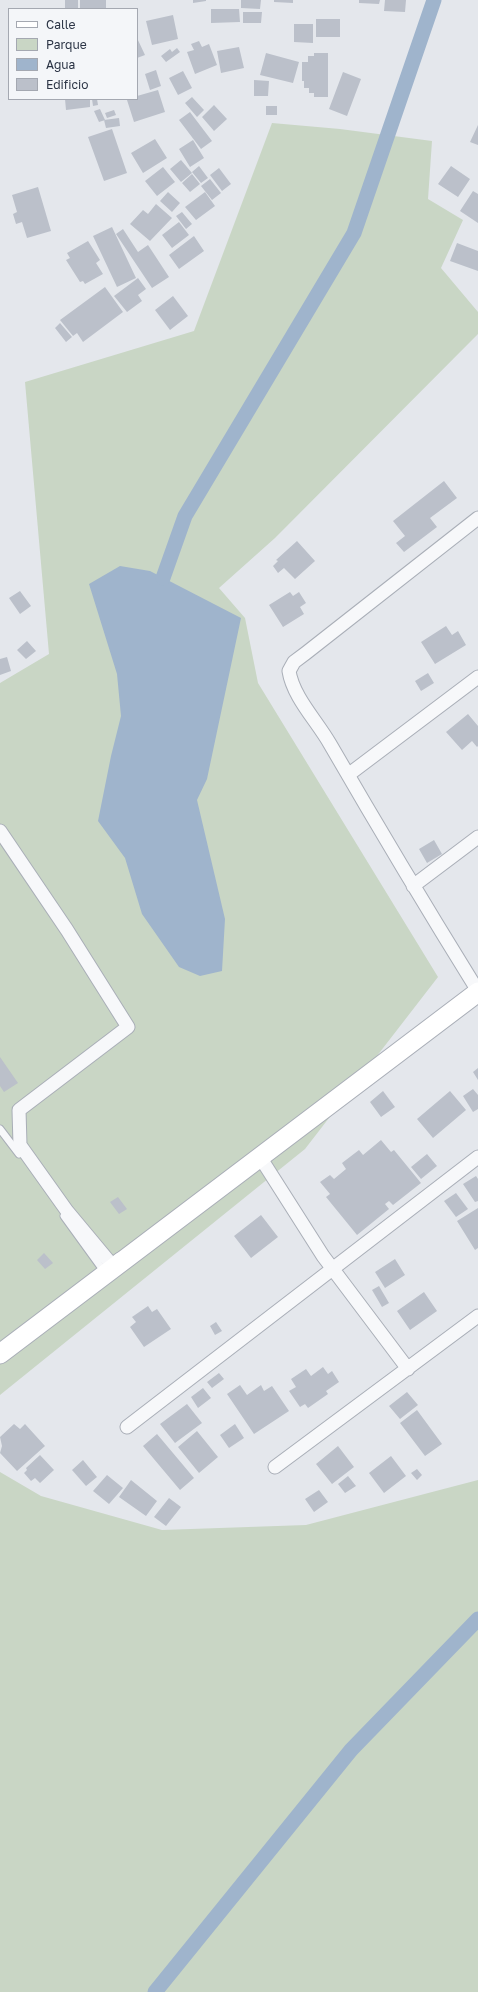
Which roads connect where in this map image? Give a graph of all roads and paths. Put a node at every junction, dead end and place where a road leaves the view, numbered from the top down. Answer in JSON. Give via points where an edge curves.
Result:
{"nodes":[{"id":1,"x":478,"y":518,"type":"edge"},
{"id":2,"x":478,"y":677,"type":"edge"},
{"id":3,"x":348,"y":775,"type":"junction"},
{"id":4,"x":0,"y":831,"type":"edge"},
{"id":5,"x":478,"y":837,"type":"edge"},
{"id":6,"x":413,"y":886,"type":"junction"},
{"id":7,"x":478,"y":991,"type":"edge"},
{"id":8,"x":315,"y":1116,"type":"junction"},
{"id":9,"x":0,"y":1129,"type":"edge"},
{"id":10,"x":260,"y":1157,"type":"junction"},
{"id":11,"x":478,"y":1158,"type":"edge"},
{"id":12,"x":332,"y":1269,"type":"junction"},
{"id":13,"x":106,"y":1274,"type":"junction"},
{"id":14,"x":478,"y":1316,"type":"edge"},
{"id":15,"x":0,"y":1354,"type":"edge"},
{"id":16,"x":408,"y":1369,"type":"junction"},
{"id":17,"x":127,"y":1427,"type":"dead end"},
{"id":18,"x":275,"y":1467,"type":"dead end"}],
"edges":[{"from":1,"to":3,"type":"street","via":[[294,662],[289,671],[291,683]]},
{"from":2,"to":3,"type":"street"},
{"from":3,"to":6,"type":"street"},
{"from":4,"to":8,"type":"street","via":[[128,1027],[19,1110],[20,1145],[67,1211],[112,1265],[184,1208]]},
{"from":5,"to":6,"type":"street"},
{"from":6,"to":7,"type":"street"},
{"from":7,"to":8,"type":"street"},
{"from":8,"to":10,"type":"street"},
{"from":9,"to":13,"type":"lane"},
{"from":10,"to":12,"type":"street"},
{"from":10,"to":13,"type":"street"},
{"from":11,"to":12,"type":"street"},
{"from":12,"to":16,"type":"street"},
{"from":12,"to":17,"type":"street"},
{"from":13,"to":15,"type":"street"},
{"from":14,"to":16,"type":"street"},
{"from":16,"to":18,"type":"street"}]}
